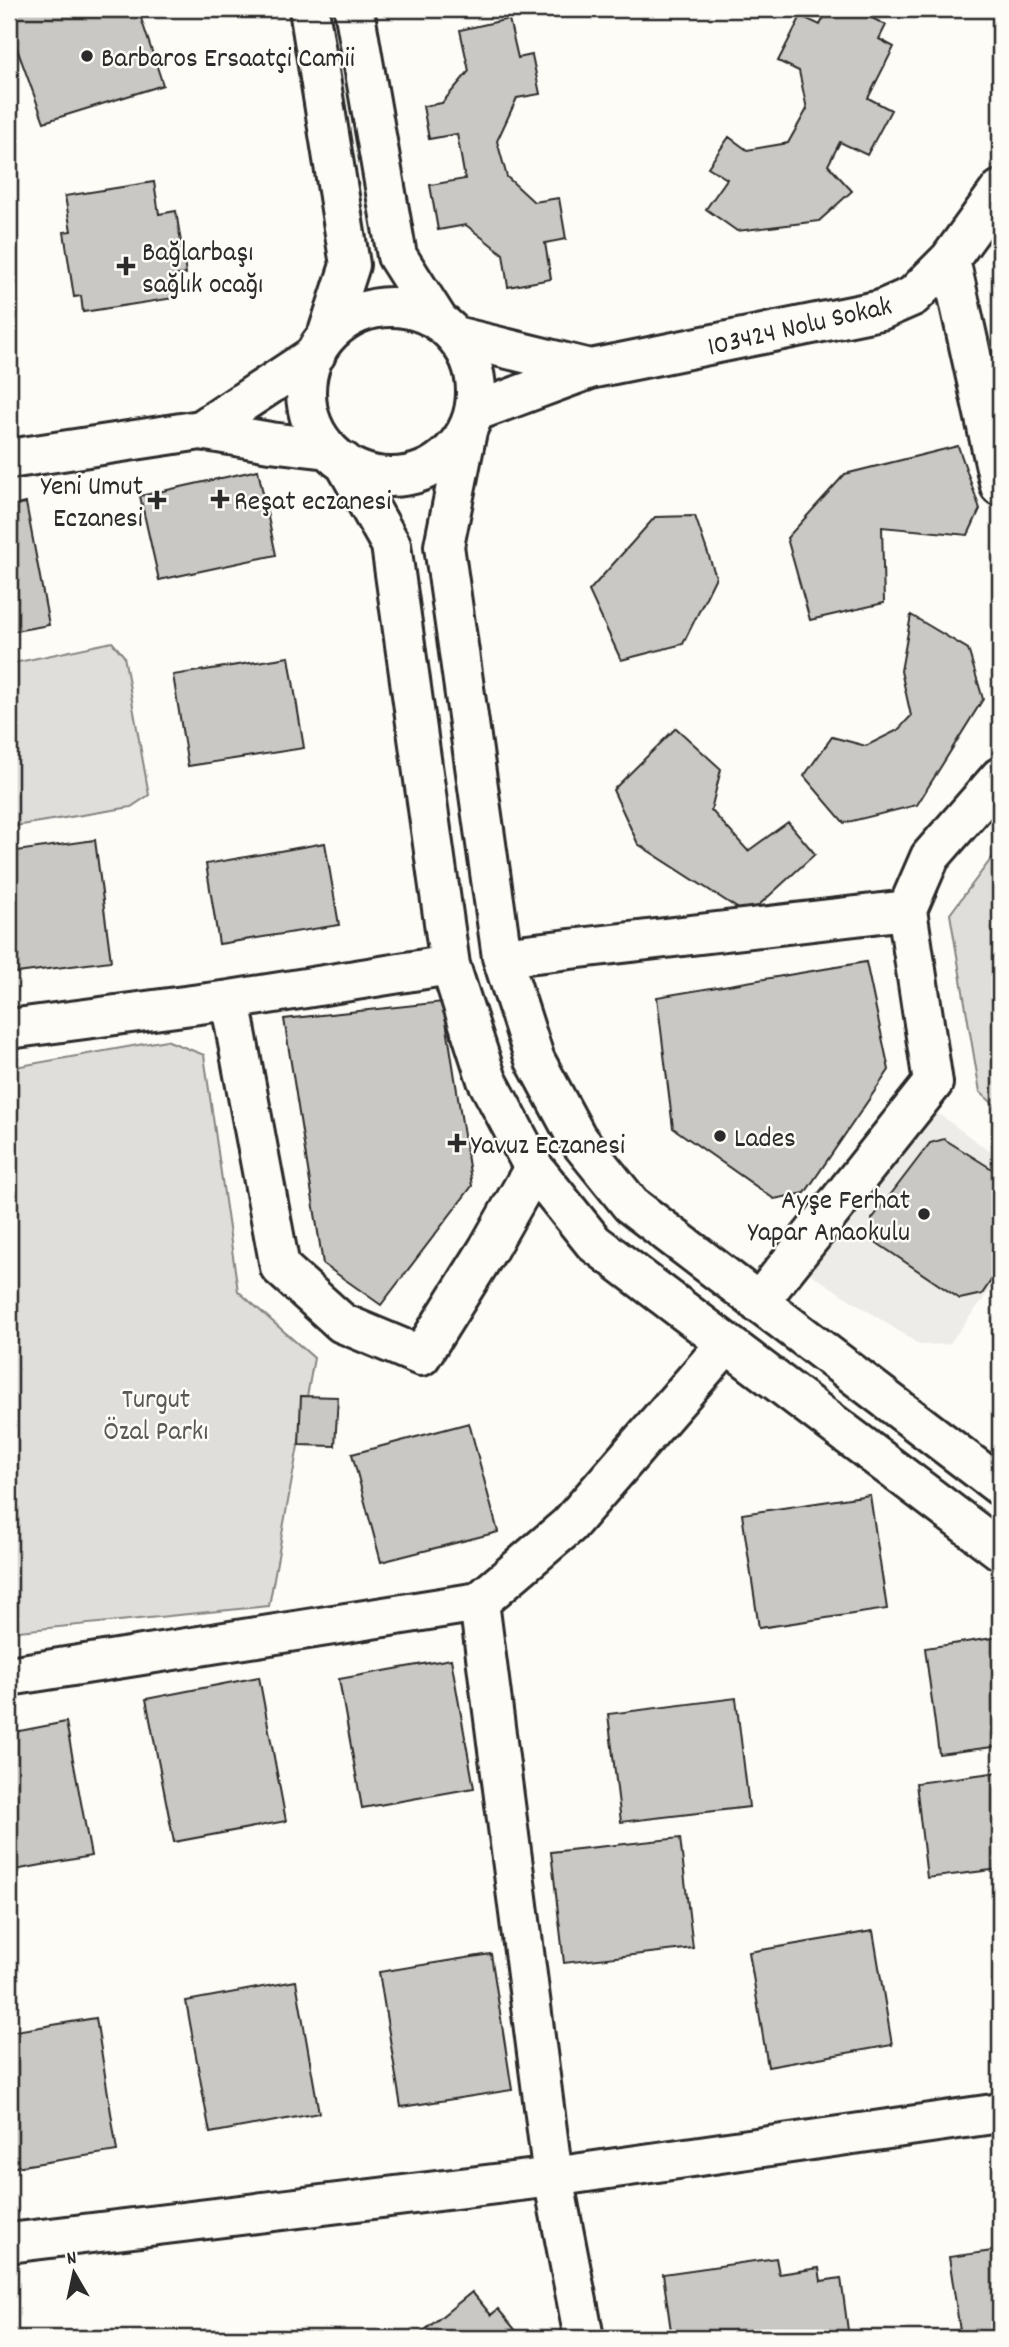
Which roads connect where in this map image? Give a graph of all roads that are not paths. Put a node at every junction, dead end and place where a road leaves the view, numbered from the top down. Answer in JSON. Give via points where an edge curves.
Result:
{"nodes":[{"id":1,"x":309,"y":9,"type":"edge"},
{"id":2,"x":354,"y":9,"type":"edge"},
{"id":3,"x":1000,"y":190,"type":"edge"},
{"id":4,"x":950,"y":260,"type":"junction"},
{"id":5,"x":447,"y":329,"type":"junction"},
{"id":6,"x":321,"y":345,"type":"junction"},
{"id":7,"x":590,"y":369,"type":"junction"},
{"id":8,"x":470,"y":421,"type":"junction"},
{"id":9,"x":201,"y":430,"type":"junction"},
{"id":10,"x":336,"y":456,"type":"junction"},
{"id":11,"x":9,"y":459,"type":"edge"},
{"id":12,"x":1000,"y":486,"type":"edge"},
{"id":13,"x":1000,"y":777,"type":"edge"},
{"id":14,"x":907,"y":910,"type":"junction"},
{"id":15,"x":502,"y":957,"type":"junction"},
{"id":16,"x":450,"y":965,"type":"junction"},
{"id":17,"x":230,"y":1000,"type":"junction"},
{"id":18,"x":9,"y":1029,"type":"edge"},
{"id":19,"x":534,"y":1168,"type":"junction"},
{"id":20,"x":758,"y":1303,"type":"junction"},
{"id":21,"x":726,"y":1344,"type":"junction"},
{"id":22,"x":1000,"y":1486,"type":"edge"},
{"id":23,"x":1000,"y":1550,"type":"edge"},
{"id":24,"x":479,"y":1602,"type":"junction"},
{"id":25,"x":9,"y":1676,"type":"edge"},
{"id":26,"x":1000,"y":2113,"type":"edge"},
{"id":27,"x":553,"y":2177,"type":"junction"},
{"id":28,"x":9,"y":2243,"type":"edge"},
{"id":29,"x":584,"y":2338,"type":"edge"}],
"edges":[{"from":1,"to":6,"type":"street","via":[[350,265]]},
{"from":2,"to":5,"type":"street","via":[[397,256]]},
{"from":3,"to":4,"type":"street","name":"103424 Nolu Sokak"},
{"from":4,"to":7,"type":"street","name":"103424 Nolu Sokak","via":[[913,296],[881,310]]},
{"from":4,"to":12,"type":"street"},
{"from":5,"to":6,"type":"street","via":[[421,313],[380,308],[342,323]]},
{"from":5,"to":7,"type":"street","name":"103424 Nolu Sokak"},
{"from":5,"to":8,"type":"street","via":[[466,352],[474,371],[477,391]]},
{"from":6,"to":9,"type":"street"},
{"from":6,"to":10,"type":"street","via":[[308,373],[306,393],[316,432]]},
{"from":7,"to":8,"type":"street","name":"103424 Nolu Sokak"},
{"from":8,"to":10,"type":"street","via":[[456,448],[422,471],[382,477],[362,472]]},
{"from":8,"to":15,"type":"street","via":[[444,547]]},
{"from":9,"to":10,"type":"street"},
{"from":9,"to":11,"type":"street"},
{"from":10,"to":16,"type":"street","via":[[391,545]]},
{"from":13,"to":14,"type":"street","via":[[930,857]]},
{"from":14,"to":15,"type":"street"},
{"from":14,"to":20,"type":"street","via":[[933,1083]]},
{"from":15,"to":20,"type":"street","via":[[536,1060],[578,1138],[631,1205]]},
{"from":16,"to":17,"type":"street"},
{"from":16,"to":19,"type":"street","via":[[487,1080]]},
{"from":17,"to":18,"type":"street"},
{"from":17,"to":19,"type":"street","via":[[280,1267],[342,1323],[421,1356]]},
{"from":19,"to":21,"type":"street","via":[[594,1242]]},
{"from":20,"to":22,"type":"street"},
{"from":21,"to":23,"type":"street"},
{"from":21,"to":24,"type":"street","via":[[569,1525]]},
{"from":24,"to":25,"type":"street"},
{"from":24,"to":27,"type":"street"},
{"from":26,"to":27,"type":"street"},
{"from":27,"to":28,"type":"street"},
{"from":27,"to":29,"type":"street"}]}
